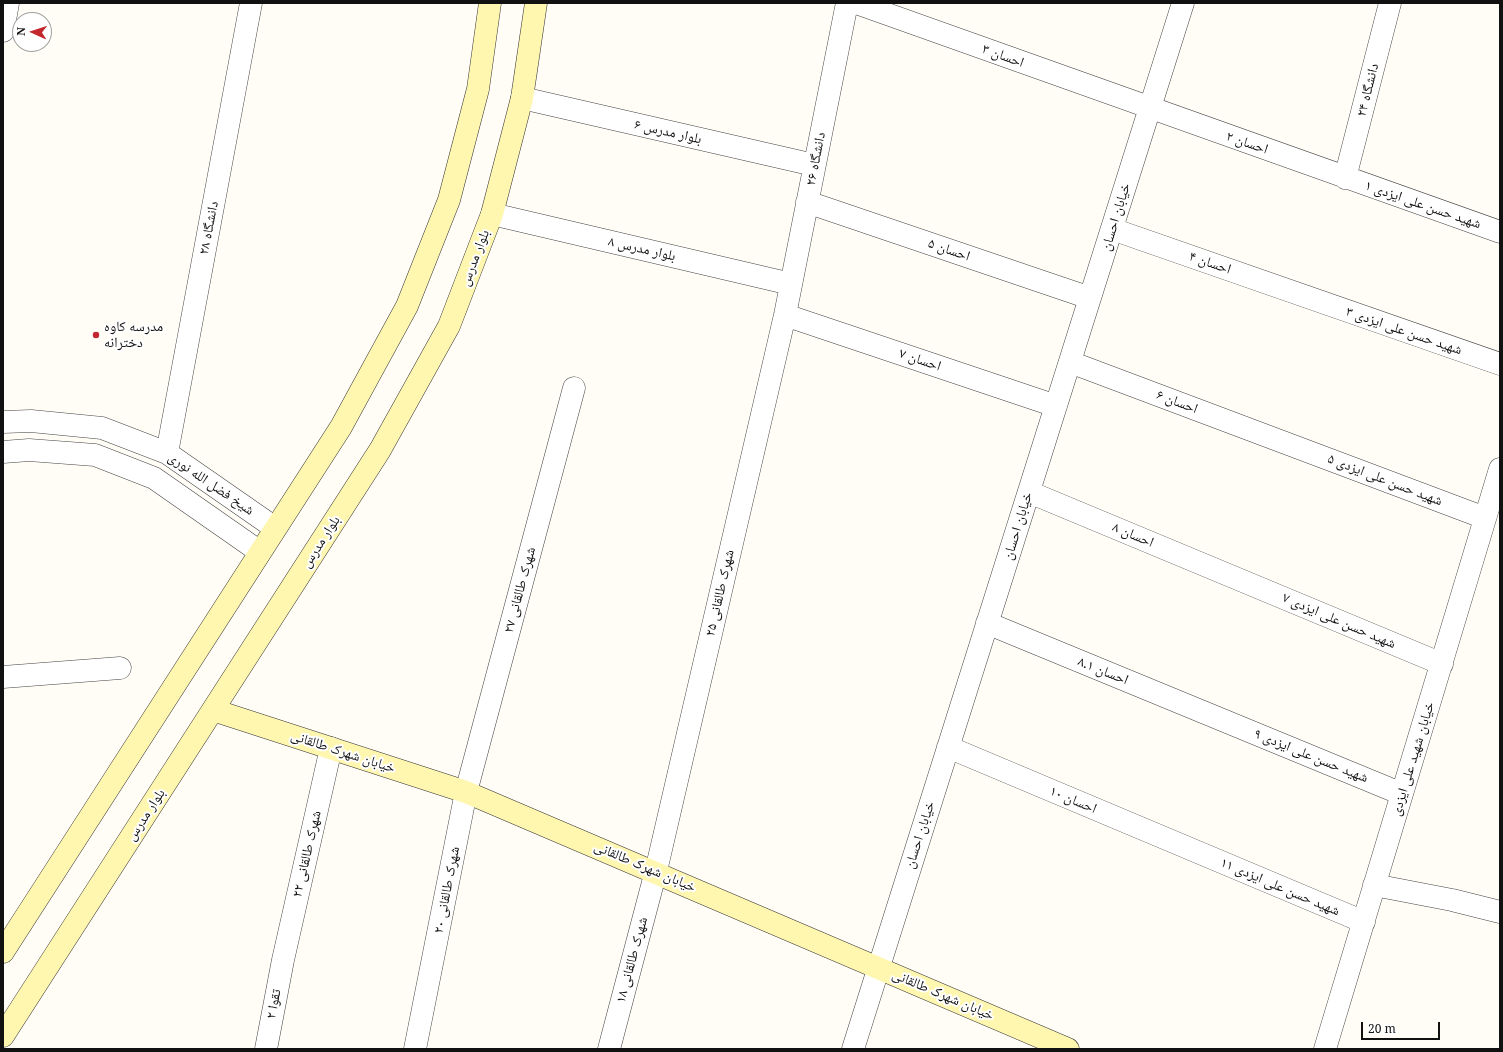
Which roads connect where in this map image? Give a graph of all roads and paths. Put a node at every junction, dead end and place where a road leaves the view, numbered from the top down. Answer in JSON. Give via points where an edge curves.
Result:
{"nodes":[{"id":1,"x":8,"y":3,"type":"edge"},
{"id":2,"x":251,"y":3,"type":"edge"},
{"id":3,"x":490,"y":3,"type":"edge"},
{"id":4,"x":536,"y":3,"type":"edge"},
{"id":5,"x":847,"y":3,"type":"edge"},
{"id":6,"x":856,"y":3,"type":"edge"},
{"id":7,"x":1183,"y":3,"type":"edge"},
{"id":8,"x":1390,"y":3,"type":"edge"},
{"id":9,"x":3,"y":31,"type":"edge"},
{"id":10,"x":522,"y":98,"type":"junction"},
{"id":11,"x":1150,"y":109,"type":"junction"},
{"id":12,"x":814,"y":165,"type":"junction"},
{"id":13,"x":1345,"y":178,"type":"junction"},
{"id":14,"x":807,"y":202,"type":"junction"},
{"id":15,"x":492,"y":214,"type":"junction"},
{"id":16,"x":1112,"y":229,"type":"junction"},
{"id":17,"x":1500,"y":232,"type":"edge"},
{"id":18,"x":791,"y":284,"type":"junction"},
{"id":19,"x":1308,"y":297,"type":"joint"},
{"id":20,"x":1090,"y":298,"type":"junction"},
{"id":21,"x":785,"y":315,"type":"junction"},
{"id":22,"x":1070,"y":362,"type":"junction"},
{"id":23,"x":1500,"y":364,"type":"edge"},
{"id":24,"x":574,"y":388,"type":"dead end"},
{"id":25,"x":1056,"y":406,"type":"junction"},
{"id":26,"x":3,"y":422,"type":"edge"},
{"id":27,"x":1284,"y":442,"type":"joint"},
{"id":28,"x":3,"y":452,"type":"edge"},
{"id":29,"x":167,"y":453,"type":"junction"},
{"id":30,"x":1500,"y":469,"type":"edge"},
{"id":31,"x":1029,"y":492,"type":"junction"},
{"id":32,"x":1485,"y":518,"type":"junction"},
{"id":33,"x":275,"y":528,"type":"junction"},
{"id":34,"x":260,"y":552,"type":"junction"},
{"id":35,"x":1237,"y":578,"type":"joint"},
{"id":36,"x":988,"y":623,"type":"junction"},
{"id":37,"x":1442,"y":664,"type":"junction"},
{"id":38,"x":120,"y":668,"type":"dead end"},
{"id":39,"x":3,"y":677,"type":"edge"},
{"id":40,"x":213,"y":710,"type":"junction"},
{"id":41,"x":1219,"y":719,"type":"joint"},
{"id":42,"x":948,"y":747,"type":"junction"},
{"id":43,"x":331,"y":748,"type":"junction"},
{"id":44,"x":466,"y":792,"type":"junction"},
{"id":45,"x":1402,"y":794,"type":"junction"},
{"id":46,"x":1197,"y":852,"type":"joint"},
{"id":47,"x":656,"y":872,"type":"junction"},
{"id":48,"x":1374,"y":885,"type":"junction"},
{"id":49,"x":1500,"y":912,"type":"edge"},
{"id":50,"x":1364,"y":922,"type":"junction"},
{"id":51,"x":3,"y":952,"type":"edge"},
{"id":52,"x":283,"y":960,"type":"joint"},
{"id":53,"x":878,"y":967,"type":"junction"},
{"id":54,"x":3,"y":1036,"type":"edge"},
{"id":55,"x":266,"y":1049,"type":"edge"},
{"id":56,"x":415,"y":1049,"type":"edge"},
{"id":57,"x":609,"y":1049,"type":"edge"},
{"id":58,"x":853,"y":1049,"type":"edge"},
{"id":59,"x":1068,"y":1049,"type":"edge"},
{"id":60,"x":1325,"y":1049,"type":"edge"}],
"edges":[{"from":1,"to":9,"type":"street"},
{"from":2,"to":29,"type":"street","name":"دانشگاه ۲۸"},
{"from":3,"to":33,"type":"main road","via":[[478,89],[449,200],[407,306],[341,427]]},
{"from":4,"to":10,"type":"main road","name":"بلوار مدرس"},
{"from":5,"to":12,"type":"street","name":"دانشگاه ۲۶"},
{"from":6,"to":11,"type":"street","name":"احسان ۳"},
{"from":7,"to":11,"type":"street","name":"خیابان احسان"},
{"from":8,"to":13,"type":"street","name":"دانشگاه ۲۴"},
{"from":10,"to":12,"type":"street","name":"بلوار مدرس ۶"},
{"from":10,"to":15,"type":"main road","name":"بلوار مدرس"},
{"from":11,"to":13,"type":"street","name":"احسان ۲"},
{"from":11,"to":16,"type":"street","name":"خیابان احسان"},
{"from":12,"to":14,"type":"street","name":"دانشگاه ۲۶"},
{"from":13,"to":17,"type":"street","name":"شهید حسن علی ایزدی ۱"},
{"from":14,"to":18,"type":"street","name":"دانشگاه ۲۶"},
{"from":14,"to":20,"type":"street","name":"احسان ۵"},
{"from":15,"to":18,"type":"street","name":"بلوار مدرس ۸"},
{"from":15,"to":40,"type":"main road","name":"بلوار مدرس","via":[[449,326],[380,450]]},
{"from":16,"to":19,"type":"street","name":"احسان ۴"},
{"from":16,"to":20,"type":"street","name":"خیابان احسان"},
{"from":18,"to":21,"type":"street","name":"دانشگاه ۲۶"},
{"from":19,"to":23,"type":"street","name":"شهید حسن علی ایزدی ۳"},
{"from":20,"to":22,"type":"street","name":"خیابان احسان"},
{"from":21,"to":25,"type":"street","name":"احسان ۷"},
{"from":21,"to":47,"type":"street","name":"شهرک طالقانی ۲۵"},
{"from":22,"to":25,"type":"street","name":"خیابان احسان"},
{"from":22,"to":27,"type":"street","name":"احسان ۶"},
{"from":24,"to":44,"type":"street","name":"شهرک طالقانی ۲۷"},
{"from":25,"to":31,"type":"street","name":"خیابان احسان"},
{"from":26,"to":29,"type":"street","name":"شیخ فضل الله نوری","via":[[31,421],[102,428]]},
{"from":27,"to":32,"type":"street","name":"شهید حسن علی ایزدی ۵"},
{"from":28,"to":34,"type":"street","name":"شیخ فضل الله نوری","via":[[29,450],[95,455],[147,475]]},
{"from":29,"to":33,"type":"street","name":"شیخ فضل الله نوری"},
{"from":30,"to":32,"type":"street","name":"خیابان شهید علی ایزدی"},
{"from":31,"to":35,"type":"street","name":"احسان ۸"},
{"from":31,"to":36,"type":"street","name":"خیابان احسان"},
{"from":32,"to":37,"type":"street","name":"خیابان شهید علی ایزدی"},
{"from":33,"to":34,"type":"main road"},
{"from":34,"to":51,"type":"main road"},
{"from":35,"to":37,"type":"street","name":"شهید حسن علی ایزدی ۷"},
{"from":36,"to":41,"type":"street","name":"احسان ۸.۱"},
{"from":36,"to":42,"type":"street","name":"خیابان احسان"},
{"from":37,"to":45,"type":"street","name":"خیابان شهید علی ایزدی"},
{"from":38,"to":39,"type":"street"},
{"from":40,"to":43,"type":"main road","name":"خیابان شهرک طالقانی"},
{"from":40,"to":54,"type":"main road","name":"بلوار مدرس"},
{"from":41,"to":45,"type":"street","name":"شهید حسن علی ایزدی ۹"},
{"from":42,"to":46,"type":"street","name":"احسان ۱۰"},
{"from":42,"to":53,"type":"street","name":"خیابان احسان"},
{"from":43,"to":44,"type":"main road","name":"خیابان شهرک طالقانی"},
{"from":43,"to":52,"type":"street","name":"شهرک طالقانی ۲۲"},
{"from":44,"to":47,"type":"main road","name":"خیابان شهرک طالقانی"},
{"from":44,"to":56,"type":"street","name":"شهرک طالقانی ۲۰"},
{"from":45,"to":48,"type":"street","name":"خیابان شهید علی ایزدی"},
{"from":46,"to":50,"type":"street","name":"شهید حسن علی ایزدی ۱۱"},
{"from":47,"to":53,"type":"main road","name":"خیابان شهرک طالقانی"},
{"from":47,"to":57,"type":"street","name":"شهرک طالقانی ۱۸"},
{"from":48,"to":49,"type":"street"},
{"from":48,"to":50,"type":"street","name":"خیابان شهید علی ایزدی"},
{"from":50,"to":60,"type":"street","name":"خیابان شهید علی ایزدی"},
{"from":52,"to":55,"type":"street","name":"تقوا ۲"},
{"from":53,"to":58,"type":"street","name":"خیابان احسان"},
{"from":53,"to":59,"type":"main road","name":"خیابان شهرک طالقانی"}]}
